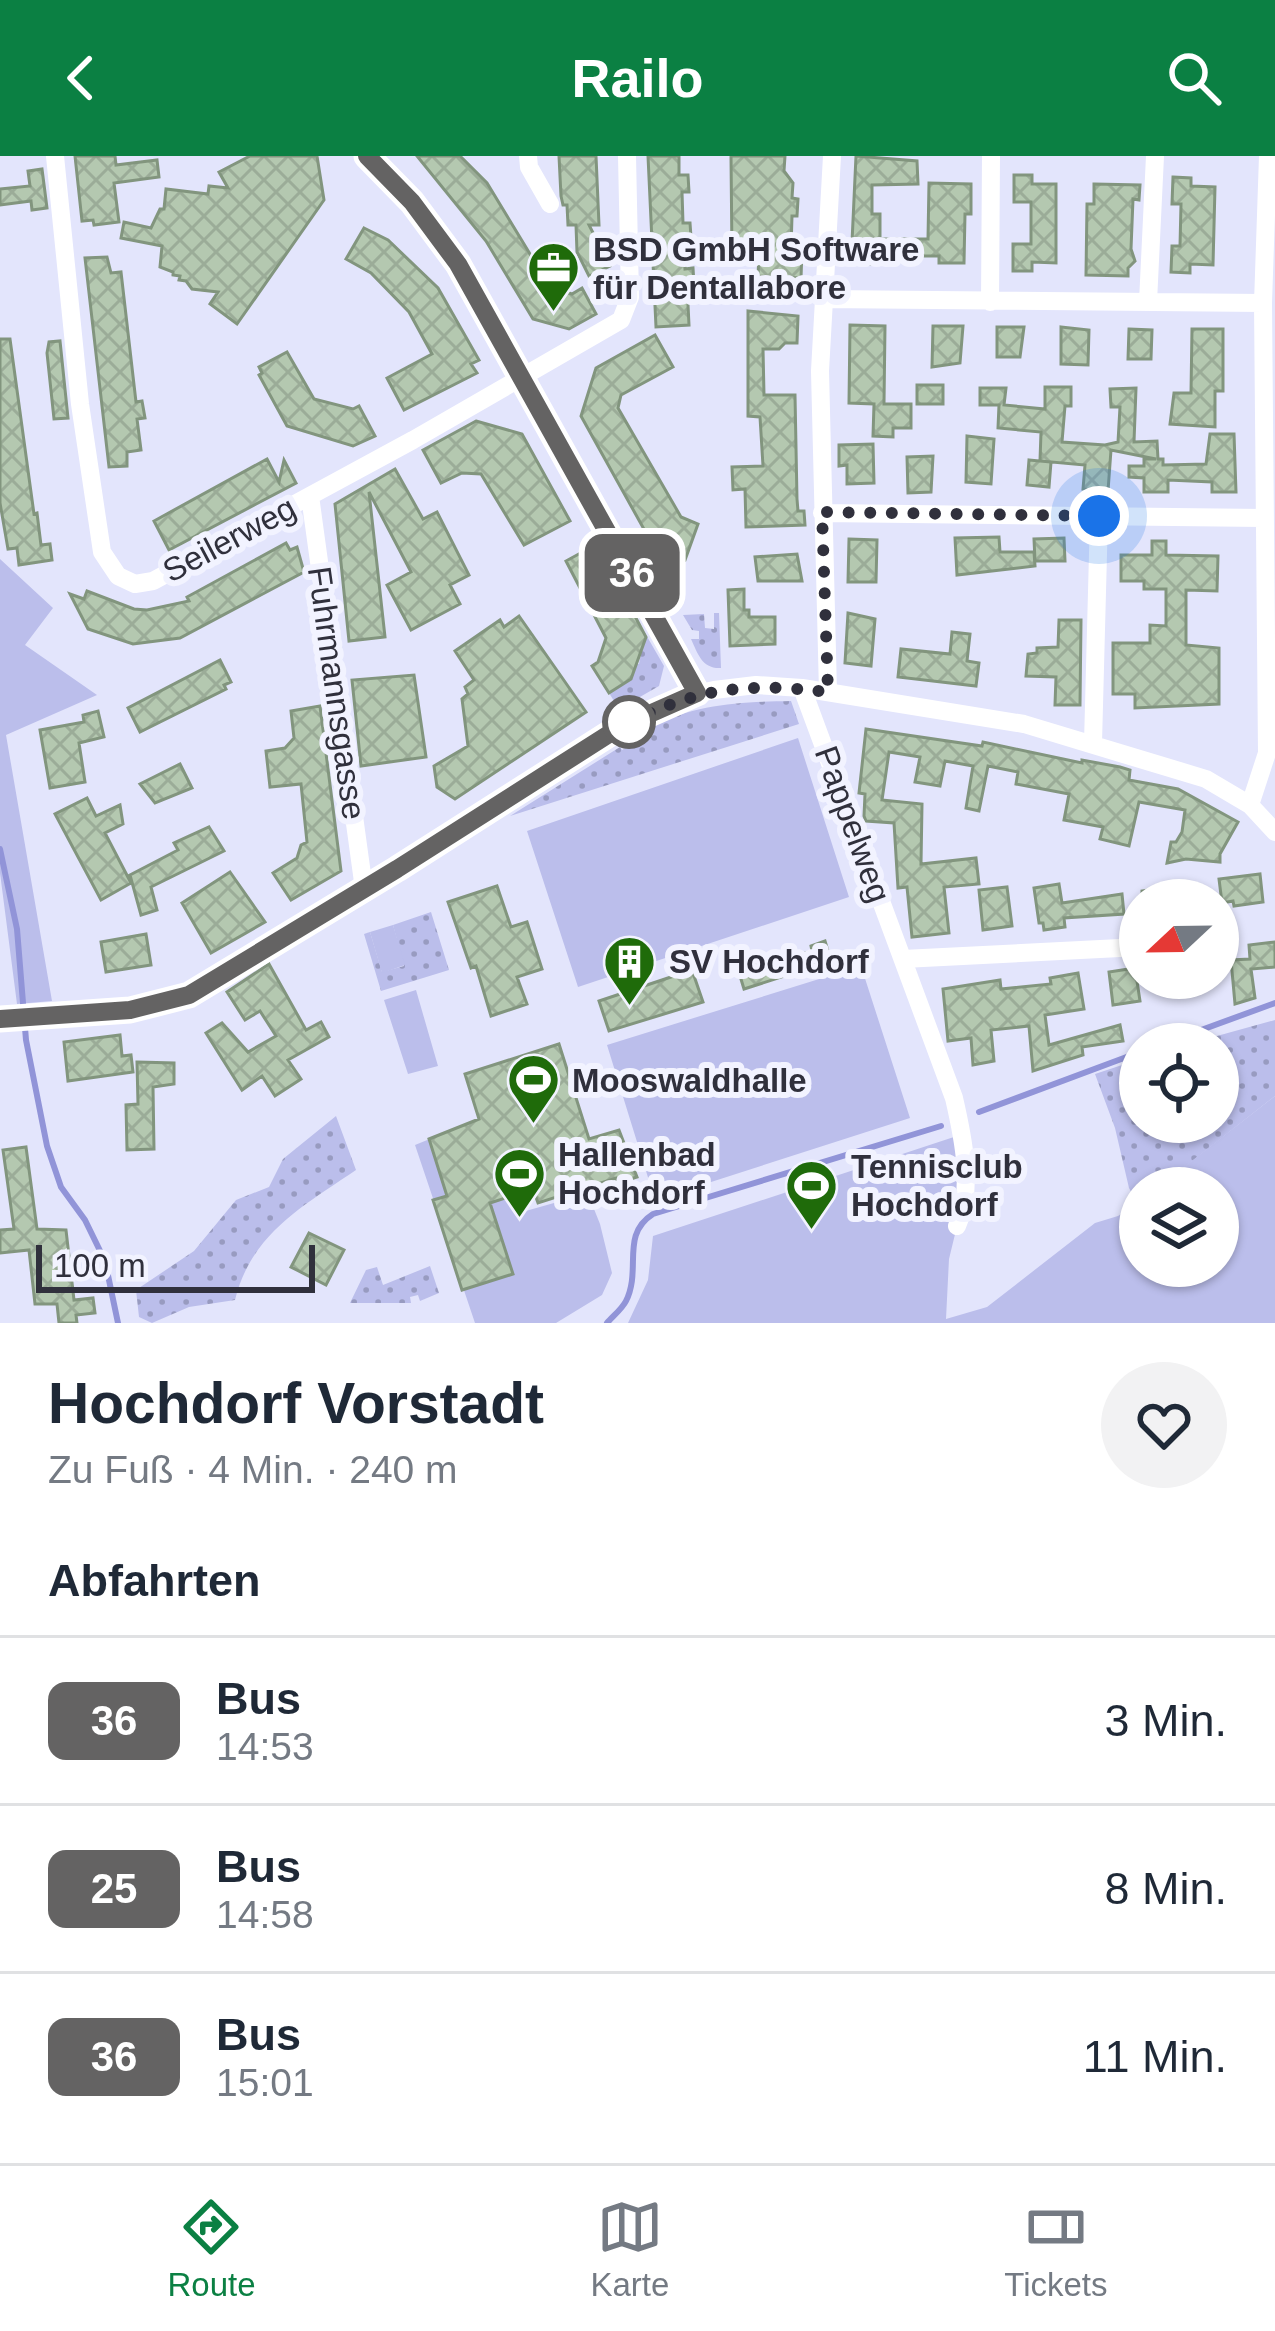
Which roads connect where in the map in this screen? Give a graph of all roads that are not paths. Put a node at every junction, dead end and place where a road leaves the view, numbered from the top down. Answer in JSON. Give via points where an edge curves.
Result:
{"nodes":[{"id":1,"x":55,"y":156,"type":"edge"},
{"id":2,"x":367,"y":156,"type":"edge"},
{"id":3,"x":528,"y":156,"type":"edge"},
{"id":4,"x":627,"y":156,"type":"edge"},
{"id":5,"x":832,"y":156,"type":"edge"},
{"id":6,"x":991,"y":156,"type":"edge"},
{"id":7,"x":1156,"y":156,"type":"edge"},
{"id":8,"x":1268,"y":156,"type":"edge"},
{"id":9,"x":550,"y":204,"type":"dead end"},
{"id":10,"x":1271,"y":231,"type":"edge"},
{"id":11,"x":823,"y":299,"type":"junction"},
{"id":12,"x":990,"y":302,"type":"junction"},
{"id":13,"x":1148,"y":302,"type":"junction"},
{"id":14,"x":1263,"y":304,"type":"junction"},
{"id":15,"x":524,"y":377,"type":"junction"},
{"id":16,"x":310,"y":496,"type":"junction"},
{"id":17,"x":822,"y":512,"type":"junction"},
{"id":18,"x":1099,"y":516,"type":"junction"},
{"id":19,"x":1264,"y":518,"type":"junction"},
{"id":20,"x":802,"y":688,"type":"junction"},
{"id":21,"x":828,"y":692,"type":"junction"},
{"id":22,"x":697,"y":693,"type":"junction"},
{"id":23,"x":1093,"y":742,"type":"junction"},
{"id":24,"x":1250,"y":805,"type":"junction"},
{"id":25,"x":1275,"y":832,"type":"edge"},
{"id":26,"x":364,"y":890,"type":"junction"},
{"id":27,"x":1119,"y":947,"type":"edge"},
{"id":28,"x":903,"y":959,"type":"junction"},
{"id":29,"x":4,"y":1019,"type":"edge"},
{"id":30,"x":958,"y":1226,"type":"dead end"}],
"edges":[{"from":1,"to":16,"type":"street","name":"Seilerweg","via":[[104,560],[136,584],[153,581]]},
{"from":2,"to":15,"type":"street","via":[[458,264]]},
{"from":3,"to":9,"type":"street"},
{"from":4,"to":15,"type":"street","name":"Seilerweg","via":[[627,310]]},
{"from":5,"to":11,"type":"street"},
{"from":6,"to":12,"type":"street"},
{"from":7,"to":13,"type":"street"},
{"from":8,"to":10,"type":"street"},
{"from":10,"to":14,"type":"street"},
{"from":11,"to":12,"type":"street"},
{"from":11,"to":17,"type":"street"},
{"from":12,"to":13,"type":"street"},
{"from":13,"to":14,"type":"street"},
{"from":14,"to":19,"type":"street"},
{"from":15,"to":16,"type":"street","name":"Seilerweg"},
{"from":15,"to":22,"type":"street"},
{"from":16,"to":26,"type":"street","name":"Fuhrmannsgasse"},
{"from":17,"to":18,"type":"street"},
{"from":17,"to":21,"type":"street"},
{"from":18,"to":19,"type":"street"},
{"from":18,"to":23,"type":"street"},
{"from":19,"to":24,"type":"street","via":[[1268,753]]},
{"from":20,"to":21,"type":"street"},
{"from":20,"to":22,"type":"street"},
{"from":20,"to":28,"type":"street","name":"Pappelweg"},
{"from":21,"to":23,"type":"street"},
{"from":22,"to":26,"type":"street","via":[[620,727]]},
{"from":23,"to":24,"type":"street","via":[[1206,779]]},
{"from":24,"to":25,"type":"street"},
{"from":26,"to":29,"type":"street","via":[[172,1002]]},
{"from":27,"to":28,"type":"street"},
{"from":28,"to":30,"type":"street","name":"Pappelweg","via":[[963,1134],[966,1206]]}]}
